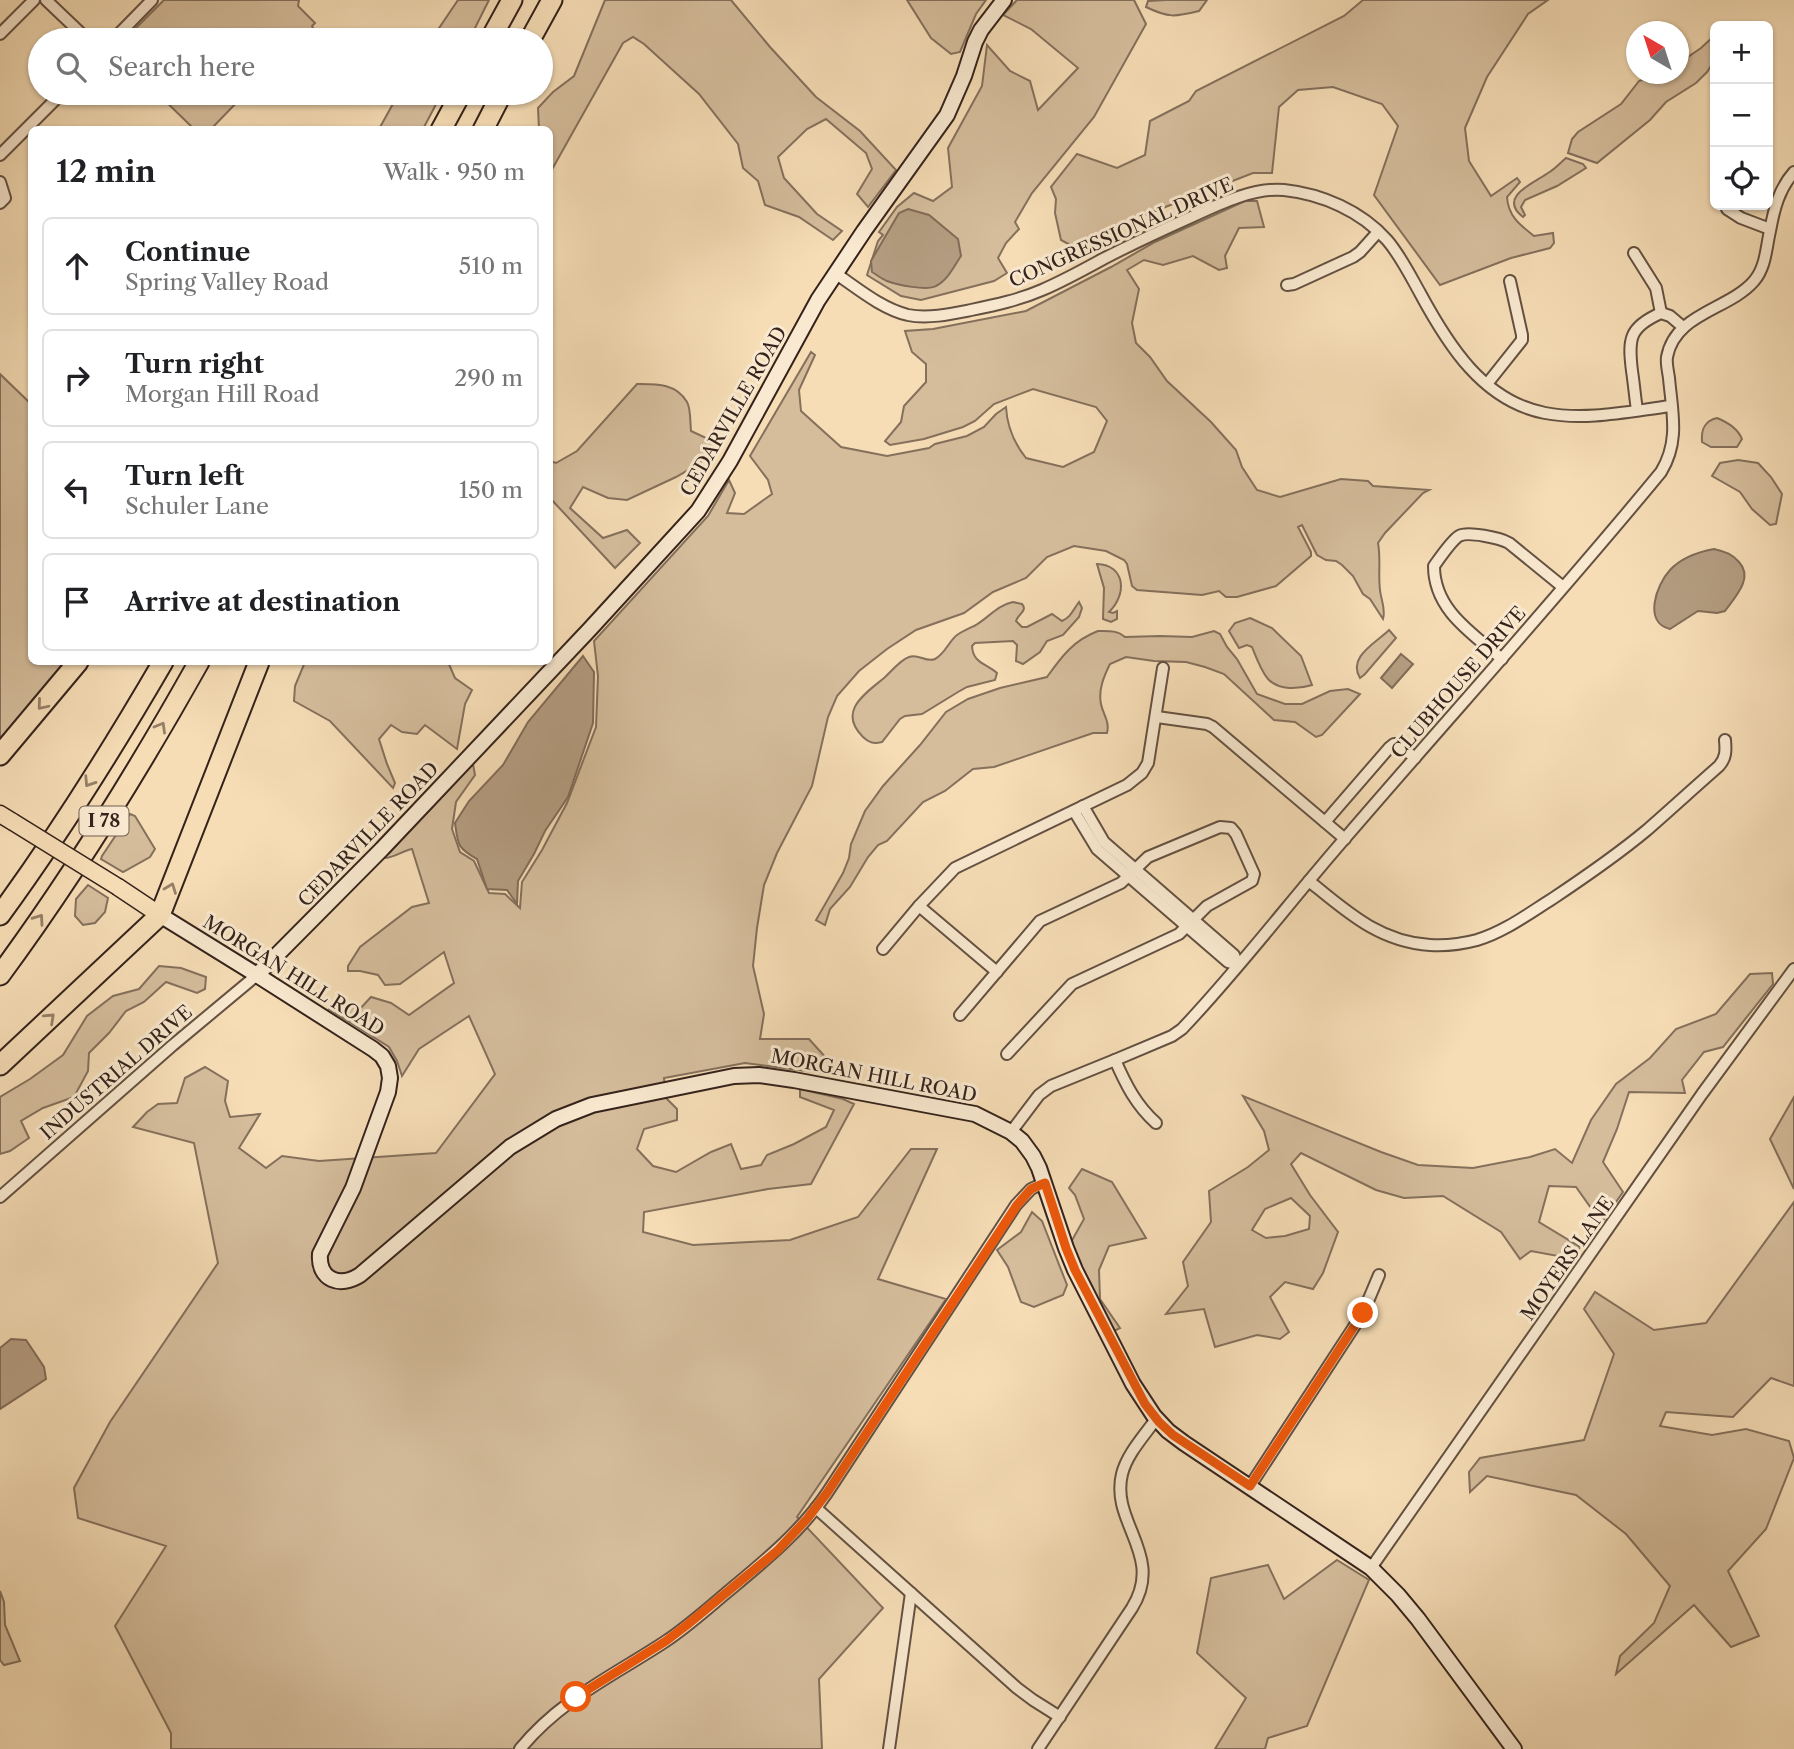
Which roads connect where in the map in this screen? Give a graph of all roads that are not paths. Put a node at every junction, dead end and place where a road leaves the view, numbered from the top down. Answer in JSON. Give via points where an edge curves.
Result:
{"nodes":[{"id":1,"x":34,"y":0,"type":"edge"},
{"id":2,"x":46,"y":0,"type":"edge"},
{"id":3,"x":152,"y":0,"type":"edge"},
{"id":4,"x":502,"y":0,"type":"edge"},
{"id":5,"x":512,"y":0,"type":"edge"},
{"id":6,"x":552,"y":0,"type":"edge"},
{"id":7,"x":1004,"y":0,"type":"edge"},
{"id":8,"x":75,"y":28,"type":"edge"},
{"id":9,"x":125,"y":28,"type":"edge"},
{"id":10,"x":493,"y":28,"type":"edge"},
{"id":11,"x":496,"y":28,"type":"edge"},
{"id":12,"x":537,"y":28,"type":"edge"},
{"id":13,"x":0,"y":34,"type":"edge"},
{"id":14,"x":50,"y":105,"type":"edge"},
{"id":15,"x":455,"y":105,"type":"edge"},
{"id":16,"x":498,"y":105,"type":"edge"},
{"id":17,"x":29,"y":126,"type":"edge"},
{"id":18,"x":443,"y":126,"type":"edge"},
{"id":19,"x":487,"y":126,"type":"edge"},
{"id":20,"x":28,"y":127,"type":"edge"},
{"id":21,"x":0,"y":155,"type":"edge"},
{"id":22,"x":1794,"y":172,"type":"edge"},
{"id":23,"x":0,"y":182,"type":"edge"},
{"id":24,"x":0,"y":203,"type":"edge"},
{"id":25,"x":1729,"y":210,"type":"edge"},
{"id":26,"x":1770,"y":229,"type":"junction"},
{"id":27,"x":1378,"y":232,"type":"junction"},
{"id":28,"x":1634,"y":253,"type":"dead end"},
{"id":29,"x":835,"y":273,"type":"junction"},
{"id":30,"x":1510,"y":281,"type":"dead end"},
{"id":31,"x":1287,"y":285,"type":"dead end"},
{"id":32,"x":1661,"y":313,"type":"junction"},
{"id":33,"x":1683,"y":327,"type":"junction"},
{"id":34,"x":1487,"y":384,"type":"junction"},
{"id":35,"x":1671,"y":406,"type":"junction"},
{"id":36,"x":1637,"y":410,"type":"junction"},
{"id":37,"x":1563,"y":587,"type":"junction"},
{"id":38,"x":1502,"y":659,"type":"junction"},
{"id":39,"x":75,"y":665,"type":"edge"},
{"id":40,"x":161,"y":665,"type":"edge"},
{"id":41,"x":197,"y":665,"type":"edge"},
{"id":42,"x":258,"y":665,"type":"edge"},
{"id":43,"x":1163,"y":668,"type":"dead end"},
{"id":44,"x":1157,"y":717,"type":"junction"},
{"id":45,"x":1725,"y":740,"type":"dead end"},
{"id":46,"x":2,"y":752,"type":"edge"},
{"id":47,"x":1415,"y":758,"type":"junction"},
{"id":48,"x":1078,"y":808,"type":"junction"},
{"id":49,"x":6,"y":818,"type":"edge"},
{"id":50,"x":1325,"y":822,"type":"junction"},
{"id":51,"x":1345,"y":839,"type":"junction"},
{"id":52,"x":1132,"y":872,"type":"junction"},
{"id":53,"x":1309,"y":881,"type":"junction"},
{"id":54,"x":919,"y":906,"type":"junction"},
{"id":55,"x":0,"y":915,"type":"edge"},
{"id":56,"x":160,"y":915,"type":"junction"},
{"id":57,"x":1191,"y":923,"type":"junction"},
{"id":58,"x":883,"y":949,"type":"dead end"},
{"id":59,"x":1238,"y":965,"type":"junction"},
{"id":60,"x":1794,"y":969,"type":"edge"},
{"id":61,"x":997,"y":972,"type":"junction"},
{"id":62,"x":0,"y":975,"type":"edge"},
{"id":63,"x":257,"y":975,"type":"junction"},
{"id":64,"x":960,"y":1016,"type":"dead end"},
{"id":65,"x":1007,"y":1054,"type":"dead end"},
{"id":66,"x":1115,"y":1060,"type":"junction"},
{"id":67,"x":0,"y":1065,"type":"edge"},
{"id":68,"x":1156,"y":1123,"type":"dead end"},
{"id":69,"x":1011,"y":1132,"type":"junction"},
{"id":70,"x":1045,"y":1183,"type":"junction"},
{"id":71,"x":0,"y":1197,"type":"edge"},
{"id":72,"x":1378,"y":1275,"type":"dead end"},
{"id":73,"x":1156,"y":1419,"type":"junction"},
{"id":74,"x":1250,"y":1486,"type":"junction"},
{"id":75,"x":816,"y":1508,"type":"junction"},
{"id":76,"x":1371,"y":1568,"type":"junction"},
{"id":77,"x":911,"y":1593,"type":"junction"},
{"id":78,"x":1059,"y":1717,"type":"junction"},
{"id":79,"x":520,"y":1749,"type":"edge"},
{"id":80,"x":889,"y":1749,"type":"edge"},
{"id":81,"x":1038,"y":1749,"type":"edge"},
{"id":82,"x":1514,"y":1749,"type":"edge"}],
"edges":[{"from":1,"to":13,"type":"street"},
{"from":2,"to":8,"type":"street"},
{"from":3,"to":9,"type":"street"},
{"from":4,"to":10,"type":"highway"},
{"from":5,"to":11,"type":"highway"},
{"from":6,"to":12,"type":"highway"},
{"from":7,"to":29,"type":"main road","name":"CEDARVILLE ROAD","via":[[981,30],[943,121]]},
{"from":14,"to":17,"type":"street"},
{"from":15,"to":18,"type":"highway"},
{"from":16,"to":19,"type":"highway"},
{"from":20,"to":21,"type":"street"},
{"from":22,"to":26,"type":"street","via":[[1779,192]]},
{"from":23,"to":24,"type":"street","via":[[5,198]]},
{"from":25,"to":26,"type":"street"},
{"from":26,"to":33,"type":"street","via":[[1766,256],[1753,283]]},
{"from":27,"to":29,"type":"street","name":"CONGRESSIONAL DRIVE","via":[[1348,209],[1321,197],[1280,190],[1248,194],[1144,238],[1043,290],[1012,301],[930,316],[908,315],[883,305]]},
{"from":27,"to":31,"type":"street","via":[[1353,257]]},
{"from":27,"to":34,"type":"street","name":"CONGRESSIONAL DRIVE","via":[[1393,247],[1453,349]]},
{"from":28,"to":32,"type":"street","via":[[1656,288]]},
{"from":29,"to":63,"type":"main road","name":"CEDARVILLE ROAD","via":[[698,512],[382,849]]},
{"from":30,"to":34,"type":"street","via":[[1522,340]]},
{"from":32,"to":33,"type":"street"},
{"from":32,"to":36,"type":"street","via":[[1639,325],[1629,348]]},
{"from":33,"to":35,"type":"street","name":"CLUBHOUSE DRIVE","via":[[1667,358]]},
{"from":34,"to":36,"type":"street","name":"CONGRESSIONAL DRIVE","via":[[1543,413],[1581,417]]},
{"from":35,"to":36,"type":"street","name":"CONGRESSIONAL DRIVE"},
{"from":35,"to":37,"type":"street","name":"CLUBHOUSE DRIVE","via":[[1669,459]]},
{"from":37,"to":38,"type":"street","name":"CLUBHOUSE DRIVE"},
{"from":37,"to":38,"type":"street","via":[[1501,538],[1463,534],[1457,538],[1434,566],[1444,606]]},
{"from":38,"to":47,"type":"street","name":"CLUBHOUSE DRIVE"},
{"from":39,"to":46,"type":"highway","one_way":true},
{"from":40,"to":55,"type":"highway","number":"I 78","one_way":true},
{"from":62,"to":41,"type":"highway","number":"I 78","one_way":true,"via":[[117,800]]},
{"from":56,"to":42,"type":"highway","one_way":true},
{"from":43,"to":44,"type":"street"},
{"from":44,"to":48,"type":"street","via":[[1142,773],[1128,785]]},
{"from":44,"to":50,"type":"street","via":[[1213,727]]},
{"from":45,"to":53,"type":"street","via":[[1724,760],[1719,766],[1646,831],[1537,909],[1477,940],[1428,945],[1373,930]]},
{"from":47,"to":50,"type":"street","via":[[1394,744]]},
{"from":47,"to":51,"type":"street","name":"CLUBHOUSE DRIVE"},
{"from":48,"to":52,"type":"street"},
{"from":48,"to":54,"type":"street","via":[[955,868]]},
{"from":49,"to":56,"type":"main road","name":"MORGAN HILL ROAD","bridge":true},
{"from":50,"to":51,"type":"street"},
{"from":51,"to":53,"type":"street","name":"CLUBHOUSE DRIVE"},
{"from":52,"to":57,"type":"street"},
{"from":52,"to":57,"type":"street","via":[[1148,857],[1220,827],[1231,828],[1254,874],[1252,881],[1207,906]]},
{"from":52,"to":61,"type":"street","via":[[1121,883],[1040,921]]},
{"from":53,"to":59,"type":"street","name":"CLUBHOUSE DRIVE"},
{"from":54,"to":58,"type":"street"},
{"from":54,"to":61,"type":"street"},
{"from":56,"to":63,"type":"main road","name":"MORGAN HILL ROAD"},
{"from":67,"to":56,"type":"highway","one_way":true},
{"from":57,"to":59,"type":"street","via":[[1234,955]]},
{"from":57,"to":65,"type":"street","via":[[1180,934],[1072,985]]},
{"from":59,"to":66,"type":"street","name":"CLUBHOUSE DRIVE","via":[[1182,1029]]},
{"from":60,"to":76,"type":"street","name":"MOYERS LANE"},
{"from":61,"to":64,"type":"street"},
{"from":63,"to":69,"type":"main road","name":"MORGAN HILL ROAD","via":[[373,1049],[389,1070],[387,1098],[349,1196],[320,1254],[324,1273],[338,1281],[360,1275],[527,1135],[604,1102],[734,1076],[767,1075],[975,1114]]},
{"from":63,"to":71,"type":"street","name":"INDUSTRIAL DRIVE"},
{"from":66,"to":68,"type":"street","via":[[1128,1090]]},
{"from":66,"to":69,"type":"street","name":"CLUBHOUSE DRIVE","via":[[1044,1090]]},
{"from":69,"to":70,"type":"main road","name":"MORGAN HILL ROAD","via":[[1031,1153]]},
{"from":70,"to":73,"type":"main road","name":"MORGAN HILL ROAD","via":[[1078,1276]]},
{"from":70,"to":75,"type":"street","via":[[1031,1189],[1017,1205]]},
{"from":72,"to":74,"type":"street","via":[[1363,1313]]},
{"from":73,"to":74,"type":"main road","name":"MORGAN HILL ROAD"},
{"from":73,"to":78,"type":"street","via":[[1126,1462],[1121,1485],[1142,1559],[1140,1592]]},
{"from":74,"to":76,"type":"main road","name":"MORGAN HILL ROAD"},
{"from":75,"to":77,"type":"street"},
{"from":75,"to":79,"type":"street","via":[[777,1551],[687,1625],[567,1703]]},
{"from":76,"to":82,"type":"main road","name":"MORGAN HILL ROAD","via":[[1418,1619]]},
{"from":77,"to":78,"type":"street","via":[[1022,1692]]},
{"from":77,"to":80,"type":"street"},
{"from":78,"to":81,"type":"street"}]}
